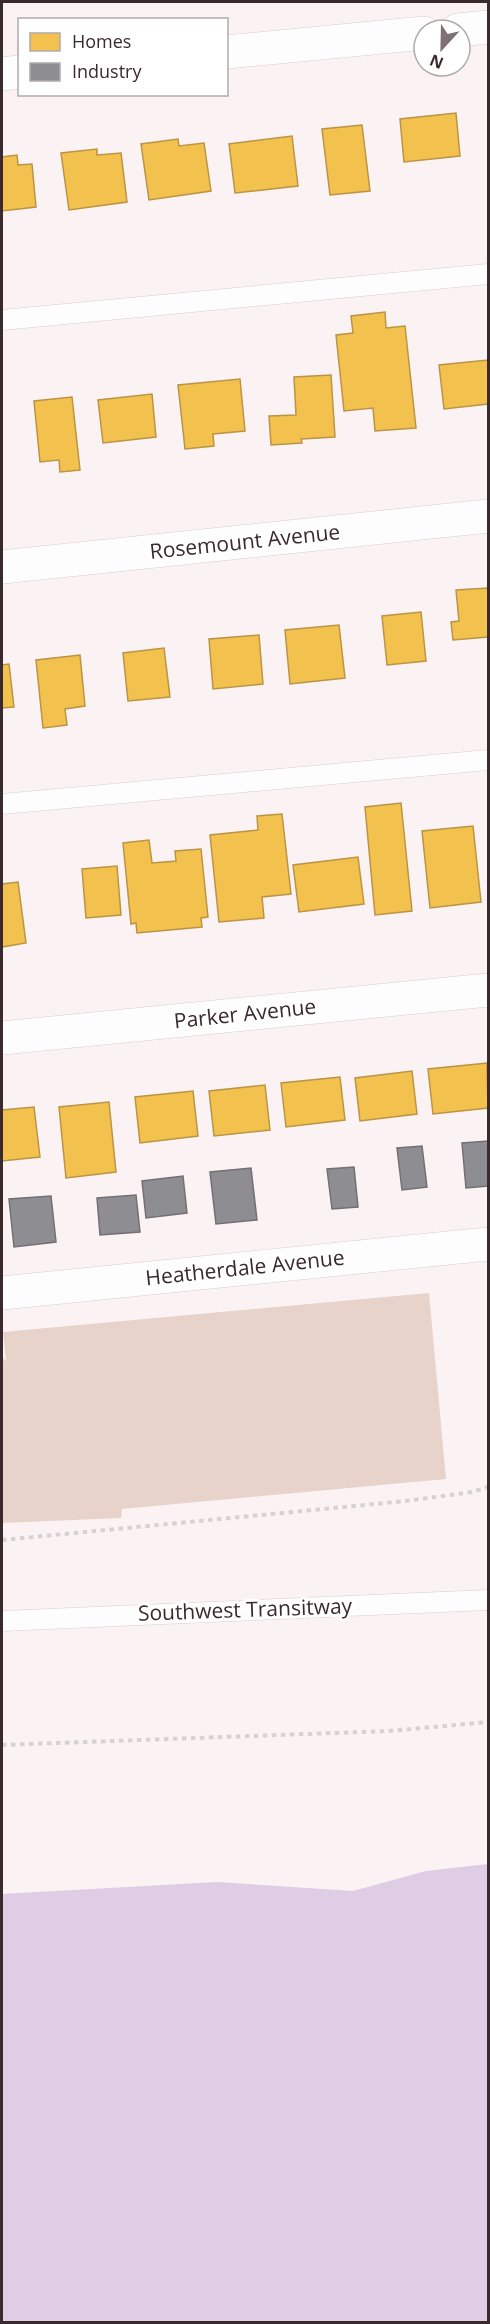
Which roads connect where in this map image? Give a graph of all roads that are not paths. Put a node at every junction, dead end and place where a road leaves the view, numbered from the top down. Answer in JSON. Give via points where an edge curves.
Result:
{"nodes":[{"id":1,"x":489,"y":27,"type":"edge"},
{"id":2,"x":472,"y":29,"type":"edge"},
{"id":3,"x":412,"y":34,"type":"edge"},
{"id":4,"x":228,"y":52,"type":"edge"},
{"id":5,"x":18,"y":72,"type":"edge"},
{"id":6,"x":2,"y":74,"type":"edge"},
{"id":7,"x":489,"y":274,"type":"edge"},
{"id":8,"x":2,"y":320,"type":"edge"},
{"id":9,"x":489,"y":516,"type":"edge"},
{"id":10,"x":2,"y":567,"type":"edge"},
{"id":11,"x":489,"y":760,"type":"edge"},
{"id":12,"x":2,"y":804,"type":"edge"},
{"id":13,"x":489,"y":990,"type":"edge"},
{"id":14,"x":2,"y":1038,"type":"edge"},
{"id":15,"x":489,"y":1244,"type":"edge"},
{"id":16,"x":2,"y":1293,"type":"edge"},
{"id":17,"x":489,"y":1600,"type":"edge"},
{"id":18,"x":2,"y":1621,"type":"edge"}],
"edges":[{"from":1,"to":2,"type":"street"},
{"from":3,"to":4,"type":"street"},
{"from":5,"to":6,"type":"street"},
{"from":7,"to":8,"type":"lane"},
{"from":9,"to":10,"type":"street","name":"Rosemount Avenue"},
{"from":11,"to":12,"type":"lane"},
{"from":13,"to":14,"type":"street","name":"Parker Avenue"},
{"from":15,"to":16,"type":"street","name":"Heatherdale Avenue"},
{"from":17,"to":18,"type":"lane","name":"Southwest Transitway"}]}
